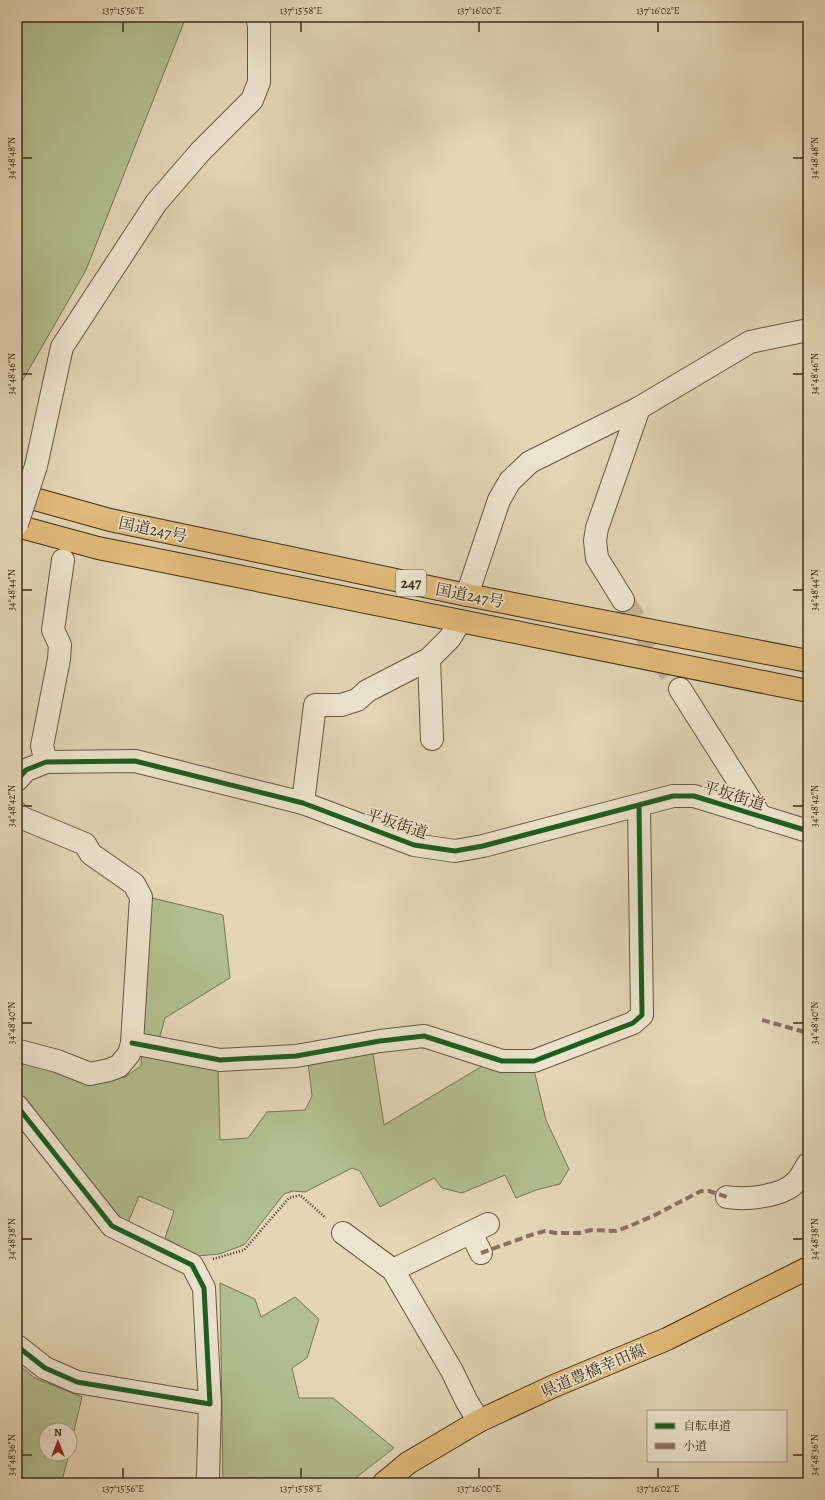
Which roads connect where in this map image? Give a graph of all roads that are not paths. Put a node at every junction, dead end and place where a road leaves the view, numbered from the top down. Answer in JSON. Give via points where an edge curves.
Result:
{"nodes":[{"id":1,"x":257,"y":17,"type":"edge"},
{"id":2,"x":808,"y":330,"type":"edge"},
{"id":3,"x":639,"y":408,"type":"junction"},
{"id":4,"x":17,"y":494,"type":"edge"},
{"id":5,"x":17,"y":525,"type":"edge"},
{"id":6,"x":63,"y":560,"type":"dead end"},
{"id":7,"x":467,"y":595,"type":"junction"},
{"id":8,"x":623,"y":600,"type":"tunnel mouth"},
{"id":9,"x":460,"y":621,"type":"junction"},
{"id":10,"x":429,"y":660,"type":"junction"},
{"id":11,"x":808,"y":661,"type":"edge"},
{"id":12,"x":680,"y":689,"type":"tunnel mouth"},
{"id":13,"x":808,"y":691,"type":"edge"},
{"id":14,"x":432,"y":739,"type":"dead end"},
{"id":15,"x":46,"y":762,"type":"junction"},
{"id":16,"x":17,"y":780,"type":"edge"},
{"id":17,"x":303,"y":804,"type":"junction"},
{"id":18,"x":639,"y":806,"type":"junction"},
{"id":19,"x":17,"y":812,"type":"edge"},
{"id":20,"x":761,"y":817,"type":"junction"},
{"id":21,"x":808,"y":830,"type":"edge"},
{"id":22,"x":132,"y":1043,"type":"junction"},
{"id":23,"x":17,"y":1052,"type":"edge"},
{"id":24,"x":17,"y":1106,"type":"edge"},
{"id":25,"x":808,"y":1164,"type":"edge"},
{"id":26,"x":727,"y":1197,"type":"dead end"},
{"id":27,"x":343,"y":1234,"type":"road end"},
{"id":28,"x":481,"y":1253,"type":"dead end"},
{"id":29,"x":808,"y":1268,"type":"edge"},
{"id":30,"x":393,"y":1270,"type":"junction"},
{"id":31,"x":17,"y":1346,"type":"edge"},
{"id":32,"x":210,"y":1404,"type":"junction"},
{"id":33,"x":479,"y":1421,"type":"junction"},
{"id":34,"x":207,"y":1483,"type":"edge"},
{"id":35,"x":384,"y":1483,"type":"edge"}],
"edges":[{"from":1,"to":5,"type":"street","bridge":true,"via":[[259,82],[252,100],[200,152],[156,203],[62,347],[36,466]]},
{"from":2,"to":3,"type":"street","via":[[750,342]]},
{"from":3,"to":7,"type":"street","via":[[530,462],[510,481],[499,500]]},
{"from":3,"to":8,"type":"street","via":[[597,528],[595,541],[597,558]]},
{"from":4,"to":7,"type":"main road","name":"国道247号","number":"247","via":[[110,520]]},
{"from":5,"to":9,"type":"main road","name":"国道247号","number":"247","via":[[98,548]]},
{"from":6,"to":15,"type":"street","via":[[53,630],[60,645],[59,660],[42,746]]},
{"from":7,"to":11,"type":"main road","name":"国道247号","number":"247"},
{"from":9,"to":10,"type":"street","via":[[447,642]]},
{"from":9,"to":13,"type":"main road","name":"国道247号","number":"247"},
{"from":10,"to":14,"type":"street"},
{"from":10,"to":17,"type":"street","via":[[367,691],[357,700],[341,705],[315,705]]},
{"from":12,"to":20,"type":"street"},
{"from":15,"to":16,"type":"street","via":[[26,770]]},
{"from":15,"to":17,"type":"street","name":"平坂街道","via":[[135,761]]},
{"from":17,"to":18,"type":"street","name":"平坂街道","via":[[414,845],[455,851]]},
{"from":18,"to":20,"type":"street","name":"平坂街道","via":[[673,796],[694,796]]},
{"from":18,"to":22,"type":"street","via":[[642,1015],[633,1023],[534,1061],[502,1062],[424,1036],[296,1056],[220,1060]]},
{"from":19,"to":22,"type":"street","via":[[20,818],[85,844],[91,854],[134,884],[141,897]]},
{"from":20,"to":21,"type":"street","name":"平坂街道"},
{"from":22,"to":23,"type":"street","via":[[129,1054],[119,1066],[90,1074],[57,1061]]},
{"from":24,"to":32,"type":"street","via":[[112,1226],[192,1265],[204,1288]]},
{"from":25,"to":26,"type":"street","via":[[795,1183],[784,1189],[762,1197]]},
{"from":27,"to":30,"type":"street"},
{"from":28,"to":30,"type":"street","via":[[480,1228]]},
{"from":29,"to":33,"type":"main road","name":"県道豊橋幸田線","via":[[667,1339],[554,1386]]},
{"from":30,"to":33,"type":"street"},
{"from":31,"to":32,"type":"street","via":[[45,1368],[78,1382]]},
{"from":32,"to":34,"type":"street"},
{"from":33,"to":35,"type":"main road","name":"県道豊橋幸田線","via":[[408,1463]]}]}
